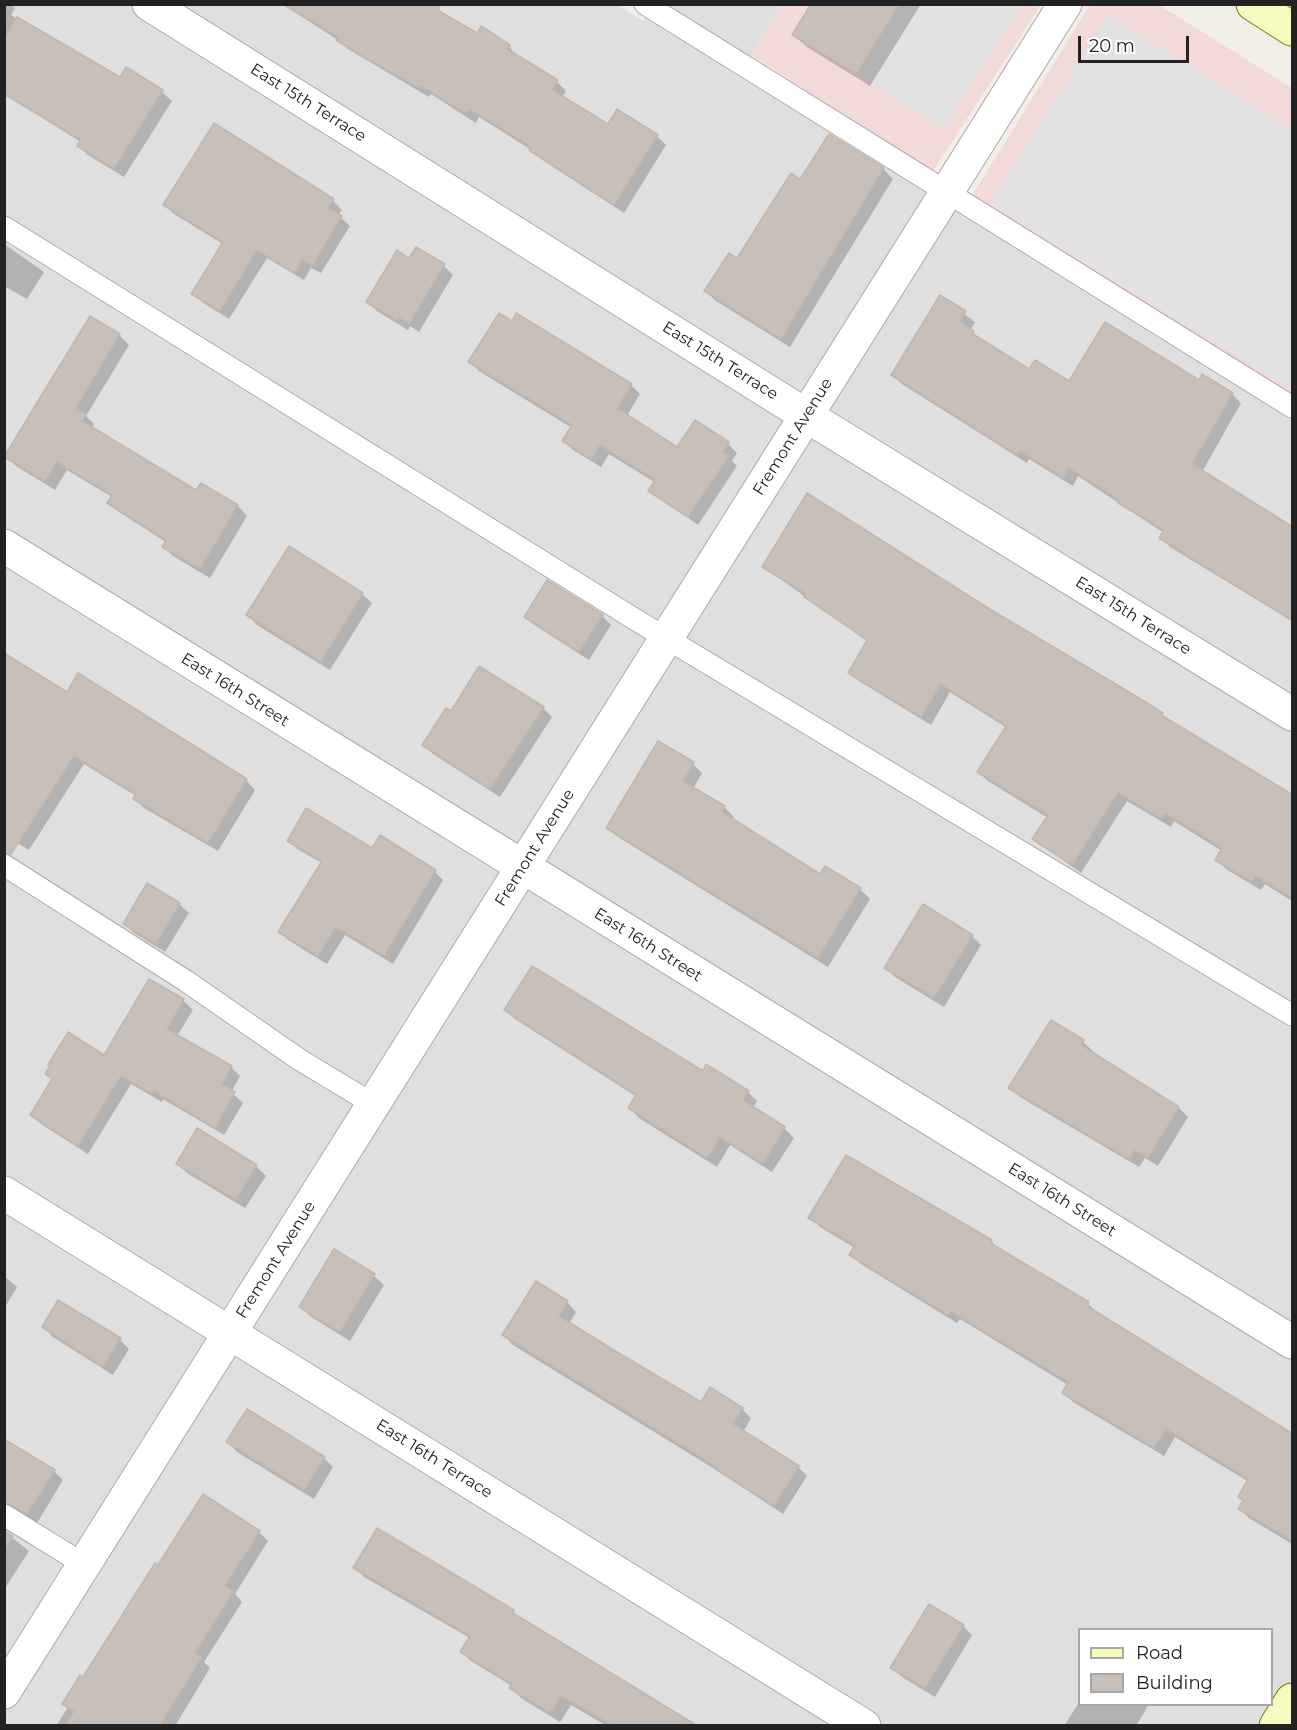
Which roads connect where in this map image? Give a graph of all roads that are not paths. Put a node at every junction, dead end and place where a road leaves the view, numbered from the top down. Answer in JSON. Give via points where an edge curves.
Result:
{"nodes":[{"id":1,"x":149,"y":4,"type":"edge"},
{"id":2,"x":645,"y":4,"type":"edge"},
{"id":3,"x":1065,"y":4,"type":"edge"},
{"id":4,"x":1253,"y":4,"type":"edge"},
{"id":5,"x":1293,"y":29,"type":"edge"},
{"id":6,"x":947,"y":192,"type":"junction"},
{"id":7,"x":4,"y":227,"type":"edge"},
{"id":8,"x":1293,"y":407,"type":"edge"},
{"id":9,"x":807,"y":416,"type":"junction"},
{"id":10,"x":4,"y":546,"type":"edge"},
{"id":11,"x":666,"y":639,"type":"junction"},
{"id":12,"x":1293,"y":714,"type":"edge"},
{"id":13,"x":4,"y":865,"type":"edge"},
{"id":14,"x":522,"y":868,"type":"junction"},
{"id":15,"x":1293,"y":1015,"type":"edge"},
{"id":16,"x":374,"y":1104,"type":"junction"},
{"id":17,"x":4,"y":1193,"type":"edge"},
{"id":18,"x":230,"y":1333,"type":"junction"},
{"id":19,"x":1293,"y":1342,"type":"edge"},
{"id":20,"x":4,"y":1515,"type":"edge"},
{"id":21,"x":84,"y":1564,"type":"junction"},
{"id":22,"x":4,"y":1692,"type":"edge"},
{"id":23,"x":1293,"y":1700,"type":"edge"},
{"id":24,"x":864,"y":1725,"type":"edge"},
{"id":25,"x":1276,"y":1725,"type":"edge"}],
"edges":[{"from":1,"to":9,"type":"street","name":"East 15th Terrace"},
{"from":2,"to":6,"type":"lane"},
{"from":3,"to":6,"type":"street","name":"Fremont Avenue"},
{"from":4,"to":5,"type":"main road"},
{"from":6,"to":8,"type":"lane"},
{"from":6,"to":9,"type":"street","name":"Fremont Avenue"},
{"from":7,"to":11,"type":"lane"},
{"from":9,"to":11,"type":"street","name":"Fremont Avenue"},
{"from":9,"to":12,"type":"street","name":"East 15th Terrace"},
{"from":10,"to":14,"type":"street","name":"East 16th Street"},
{"from":11,"to":14,"type":"street","name":"Fremont Avenue"},
{"from":11,"to":15,"type":"lane"},
{"from":13,"to":16,"type":"lane","via":[[186,981],[300,1060]]},
{"from":14,"to":16,"type":"street","name":"Fremont Avenue"},
{"from":14,"to":19,"type":"street","name":"East 16th Street"},
{"from":16,"to":18,"type":"street","name":"Fremont Avenue"},
{"from":17,"to":18,"type":"street","name":"East 16th Terrace"},
{"from":18,"to":21,"type":"street","name":"Fremont Avenue"},
{"from":18,"to":24,"type":"street","name":"East 16th Terrace"},
{"from":20,"to":21,"type":"lane"},
{"from":21,"to":22,"type":"street","name":"Fremont Avenue"},
{"from":23,"to":25,"type":"main road"}]}
